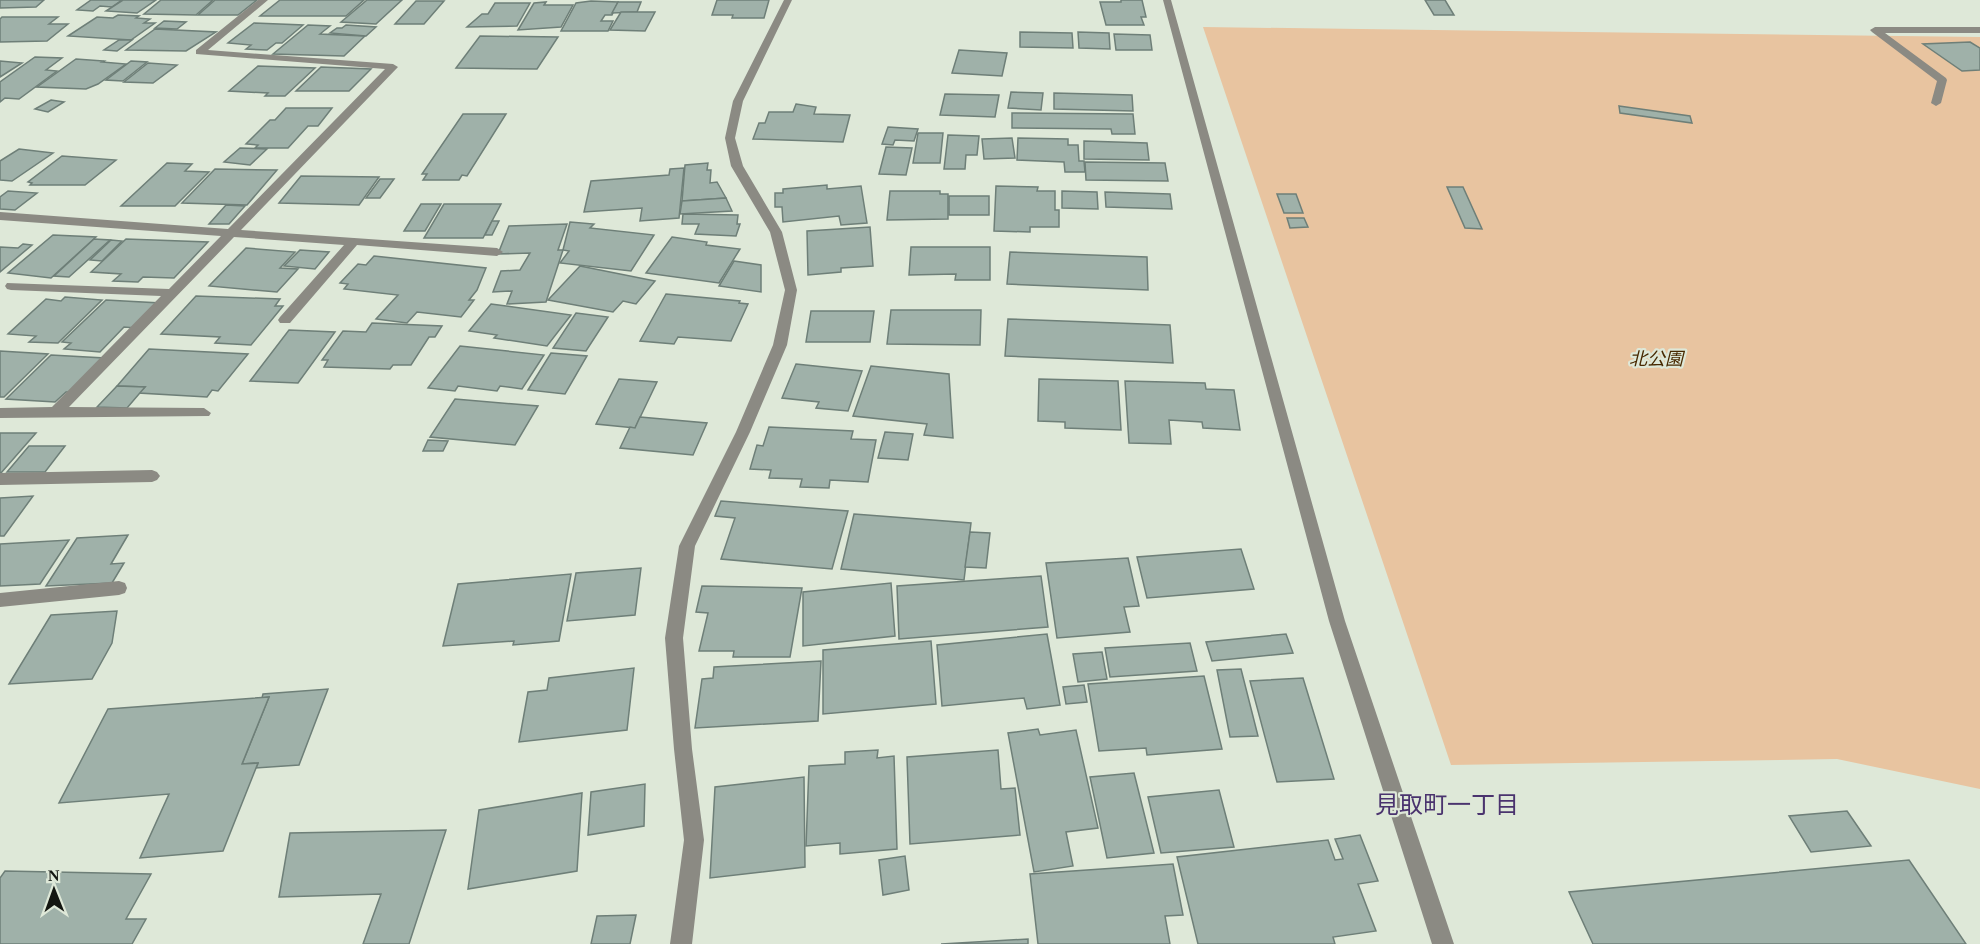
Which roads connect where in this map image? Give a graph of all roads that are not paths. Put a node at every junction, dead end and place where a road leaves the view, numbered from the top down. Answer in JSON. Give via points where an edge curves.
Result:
{"nodes":[{"id":1,"x":264,"y":0,"type":"edge"},
{"id":2,"x":788,"y":0,"type":"edge"},
{"id":3,"x":1167,"y":0,"type":"edge"},
{"id":4,"x":1980,"y":30,"type":"edge"},
{"id":5,"x":1936,"y":103,"type":"dead end"},
{"id":6,"x":0,"y":216,"type":"edge"},
{"id":7,"x":232,"y":232,"type":"junction"},
{"id":8,"x":354,"y":241,"type":"junction"},
{"id":9,"x":497,"y":252,"type":"dead end"},
{"id":10,"x":11,"y":286,"type":"dead end"},
{"id":11,"x":173,"y":293,"type":"junction"},
{"id":12,"x":285,"y":320,"type":"dead end"},
{"id":13,"x":56,"y":412,"type":"junction"},
{"id":14,"x":204,"y":412,"type":"dead end"},
{"id":15,"x":0,"y":413,"type":"edge"},
{"id":16,"x":152,"y":476,"type":"dead end"},
{"id":17,"x":0,"y":479,"type":"edge"},
{"id":18,"x":119,"y":588,"type":"dead end"},
{"id":19,"x":0,"y":600,"type":"edge"},
{"id":20,"x":681,"y":944,"type":"edge"},
{"id":21,"x":1443,"y":944,"type":"edge"}],
"edges":[{"from":1,"to":7,"type":"street","via":[[199,52],[393,67]]},
{"from":2,"to":20,"type":"street","via":[[738,101],[730,138],[737,166],[776,232],[791,290],[780,345],[687,546],[675,638],[694,840]]},
{"from":3,"to":21,"type":"street","via":[[1337,621]]},
{"from":4,"to":5,"type":"street","via":[[1875,30],[1942,80]]},
{"from":6,"to":7,"type":"street"},
{"from":7,"to":8,"type":"street"},
{"from":7,"to":11,"type":"street"},
{"from":8,"to":9,"type":"street"},
{"from":8,"to":12,"type":"street"},
{"from":10,"to":11,"type":"street"},
{"from":11,"to":13,"type":"street"},
{"from":13,"to":14,"type":"street"},
{"from":13,"to":15,"type":"street"},
{"from":16,"to":17,"type":"street"},
{"from":18,"to":19,"type":"street"}]}
